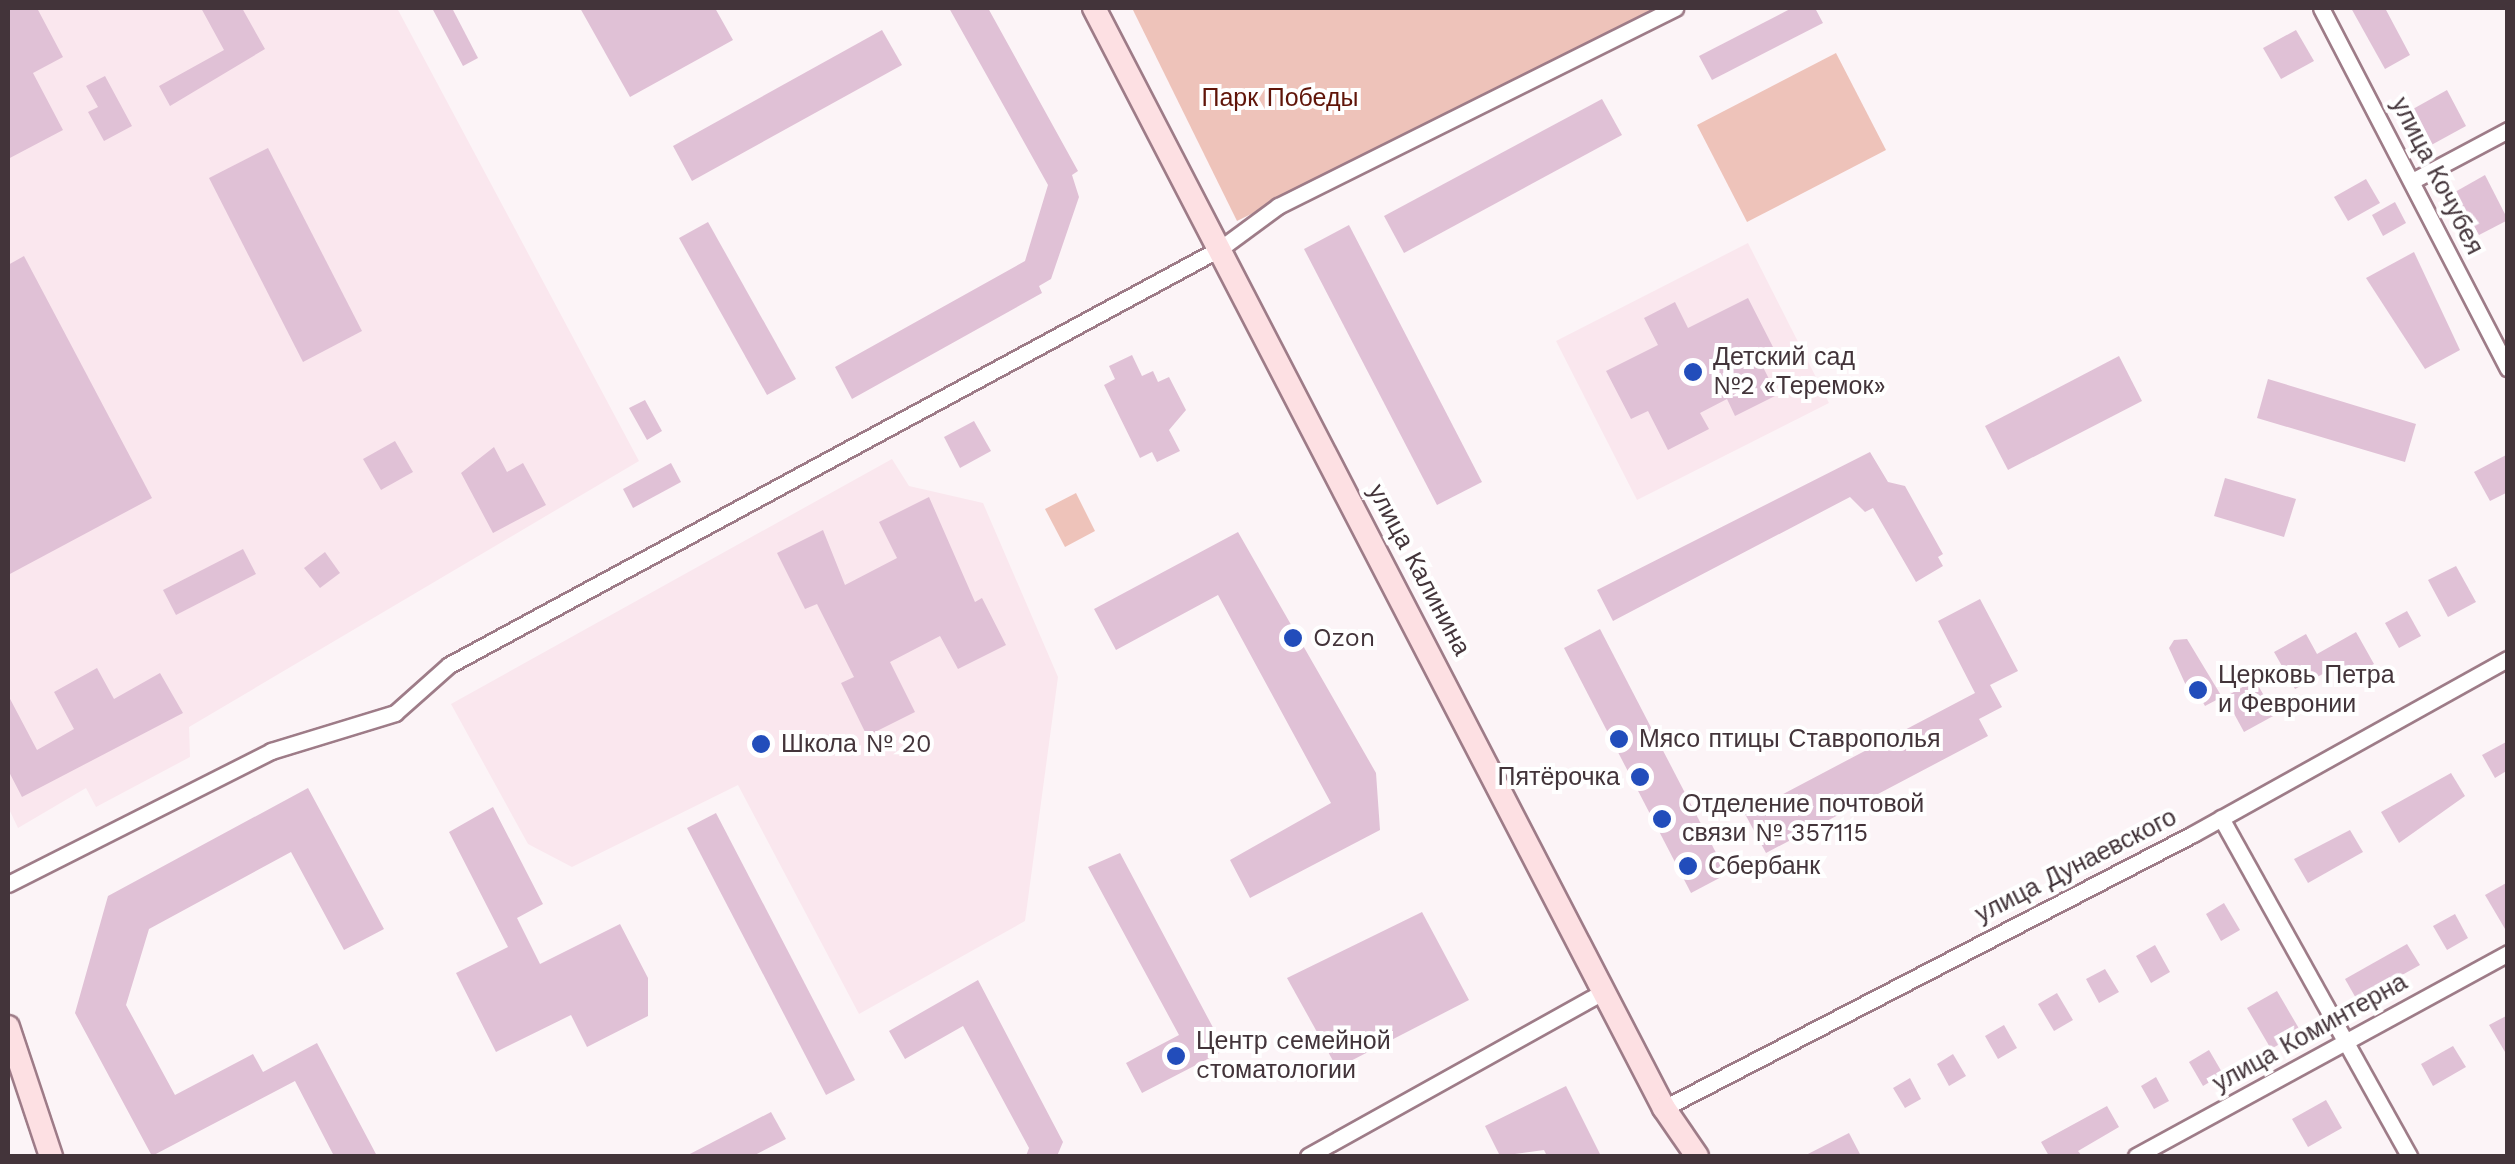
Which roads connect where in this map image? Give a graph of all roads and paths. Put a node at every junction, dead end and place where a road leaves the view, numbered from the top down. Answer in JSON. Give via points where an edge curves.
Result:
{"nodes":[{"id":1,"x":1094,"y":8,"type":"edge"},
{"id":2,"x":1676,"y":8,"type":"edge"},
{"id":3,"x":2321,"y":8,"type":"edge"},
{"id":4,"x":2508,"y":130,"type":"edge"},
{"id":5,"x":2412,"y":181,"type":"junction"},
{"id":6,"x":1221,"y":248,"type":"junction"},
{"id":7,"x":2508,"y":368,"type":"edge"},
{"id":8,"x":2508,"y":660,"type":"edge"},
{"id":9,"x":2220,"y":818,"type":"junction"},
{"id":10,"x":8,"y":884,"type":"edge"},
{"id":11,"x":2508,"y":953,"type":"edge"},
{"id":12,"x":1604,"y":991,"type":"junction"},
{"id":13,"x":8,"y":1027,"type":"edge"},
{"id":14,"x":2346,"y":1042,"type":"junction"},
{"id":15,"x":1664,"y":1108,"type":"junction"},
{"id":16,"x":51,"y":1156,"type":"edge"},
{"id":17,"x":1308,"y":1156,"type":"edge"},
{"id":18,"x":1698,"y":1156,"type":"edge"},
{"id":19,"x":2136,"y":1156,"type":"edge"},
{"id":20,"x":2409,"y":1156,"type":"edge"}],
"edges":[{"from":1,"to":6,"type":"main road","name":"улица Калинина"},
{"from":2,"to":6,"type":"street","via":[[1278,206]]},
{"from":3,"to":5,"type":"street","name":"улица Кочубея"},
{"from":4,"to":5,"type":"street"},
{"from":5,"to":7,"type":"street","name":"улица Кочубея"},
{"from":6,"to":10,"type":"street","via":[[449,665],[395,713],[271,750]]},
{"from":6,"to":12,"type":"main road","name":"улица Калинина"},
{"from":8,"to":9,"type":"street","name":"улица Дунаевского"},
{"from":9,"to":14,"type":"street"},
{"from":9,"to":15,"type":"street","name":"улица Дунаевского"},
{"from":11,"to":14,"type":"street","name":"улица Коминтерна"},
{"from":12,"to":15,"type":"main road","name":"улица Калинина"},
{"from":12,"to":17,"type":"street"},
{"from":13,"to":16,"type":"main road"},
{"from":14,"to":19,"type":"street","name":"улица Коминтерна"},
{"from":14,"to":20,"type":"street"},
{"from":15,"to":18,"type":"main road","name":"улица Калинина"}]}
